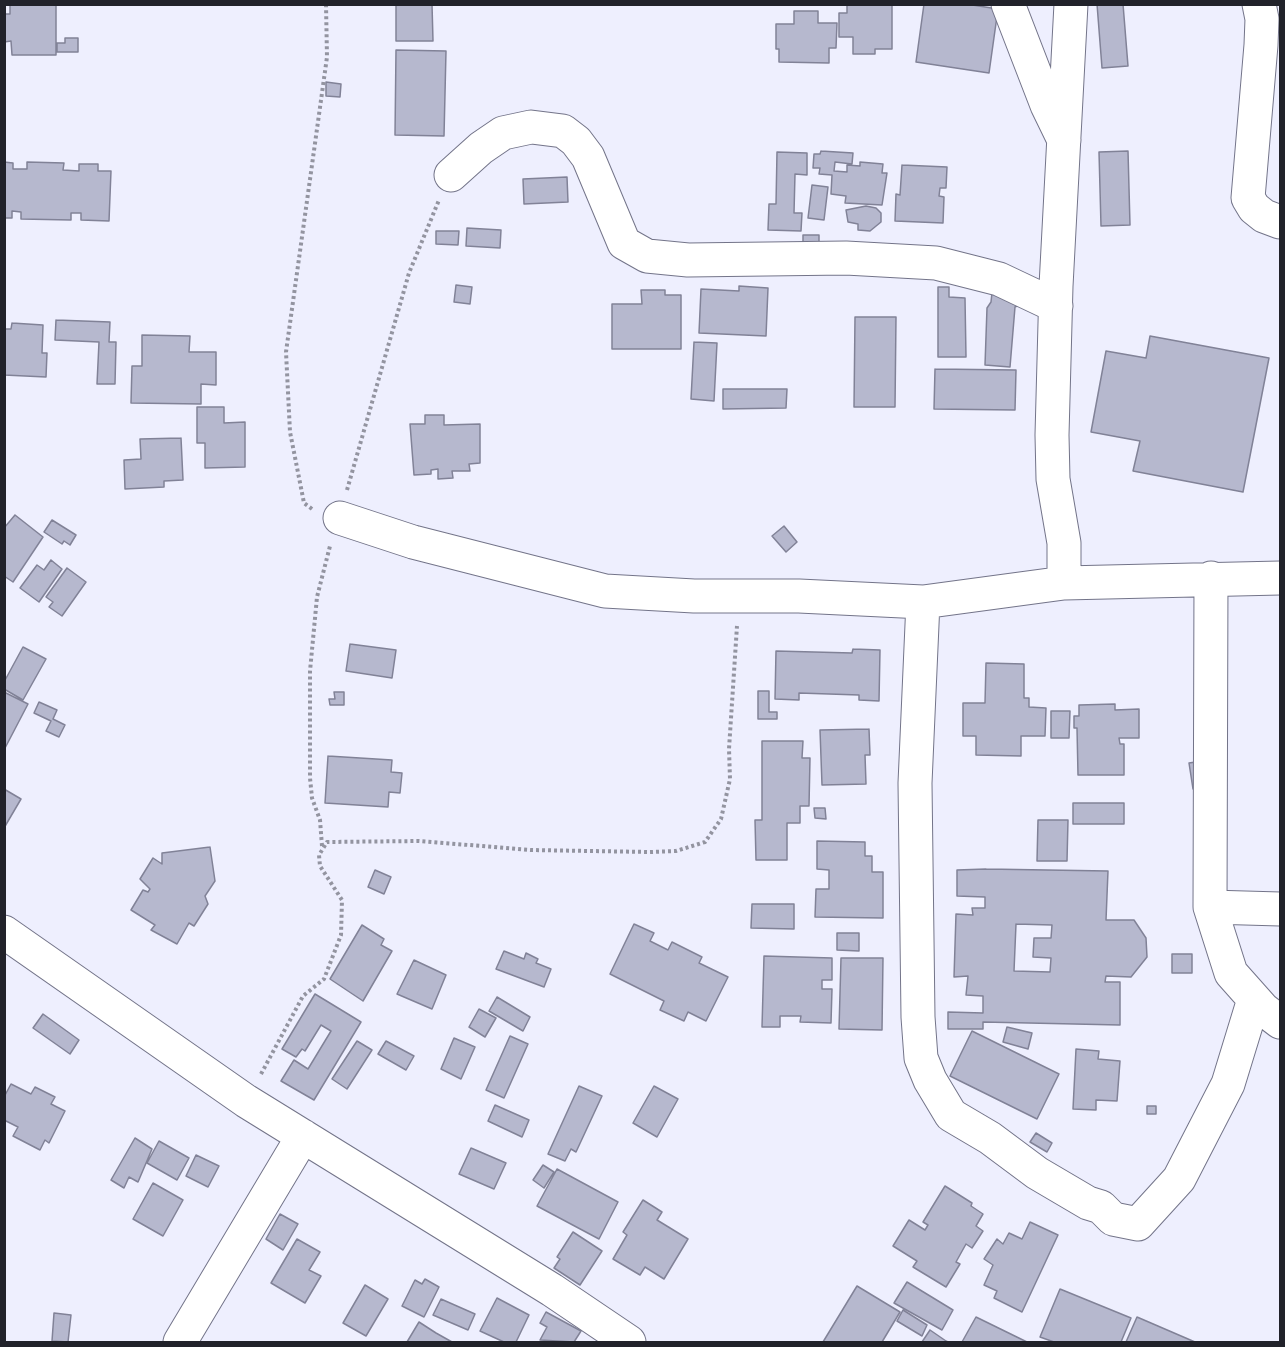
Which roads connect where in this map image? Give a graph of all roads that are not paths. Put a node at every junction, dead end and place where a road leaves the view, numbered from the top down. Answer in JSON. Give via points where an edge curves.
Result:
{"nodes":[{"id":1,"x":1008,"y":4,"type":"edge"},
{"id":2,"x":1071,"y":4,"type":"edge"},
{"id":3,"x":1259,"y":4,"type":"edge"},
{"id":4,"x":1066,"y":144,"type":"junction"},
{"id":5,"x":452,"y":175,"type":"road end"},
{"id":6,"x":1281,"y":222,"type":"edge"},
{"id":7,"x":1056,"y":306,"type":"junction"},
{"id":8,"x":340,"y":518,"type":"road end"},
{"id":9,"x":1211,"y":578,"type":"junction"},
{"id":10,"x":1281,"y":578,"type":"edge"},
{"id":11,"x":1064,"y":583,"type":"junction"},
{"id":12,"x":923,"y":602,"type":"junction"},
{"id":13,"x":1210,"y":907,"type":"junction"},
{"id":14,"x":1281,"y":909,"type":"edge"},
{"id":15,"x":4,"y":932,"type":"edge"},
{"id":16,"x":1254,"y":999,"type":"junction"},
{"id":17,"x":1281,"y":1022,"type":"edge"},
{"id":18,"x":303,"y":1136,"type":"junction"},
{"id":19,"x":180,"y":1342,"type":"edge"},
{"id":20,"x":629,"y":1342,"type":"edge"}],
"edges":[{"from":1,"to":4,"type":"street"},
{"from":2,"to":4,"type":"street"},
{"from":3,"to":6,"type":"street","via":[[1261,45],[1248,198],[1264,216]]},
{"from":4,"to":7,"type":"street"},
{"from":5,"to":7,"type":"street","via":[[503,133],[531,127],[563,131],[588,157],[624,243],[647,256],[688,260],[846,258],[936,263],[999,279]]},
{"from":7,"to":11,"type":"street","via":[[1053,479],[1064,543]]},
{"from":8,"to":12,"type":"street","via":[[413,542],[605,591]]},
{"from":9,"to":10,"type":"street"},
{"from":9,"to":11,"type":"street"},
{"from":9,"to":13,"type":"street"},
{"from":11,"to":12,"type":"street"},
{"from":12,"to":16,"type":"street","via":[[915,783],[918,1017],[921,1058],[951,1115],[1037,1173],[1101,1207],[1113,1220],[1138,1224],[1179,1179],[1227,1084]]},
{"from":13,"to":14,"type":"street"},
{"from":13,"to":16,"type":"street","via":[[1231,973]]},
{"from":15,"to":18,"type":"street","via":[[246,1101]]},
{"from":16,"to":17,"type":"street"},
{"from":18,"to":19,"type":"street"},
{"from":18,"to":20,"type":"street"}]}
